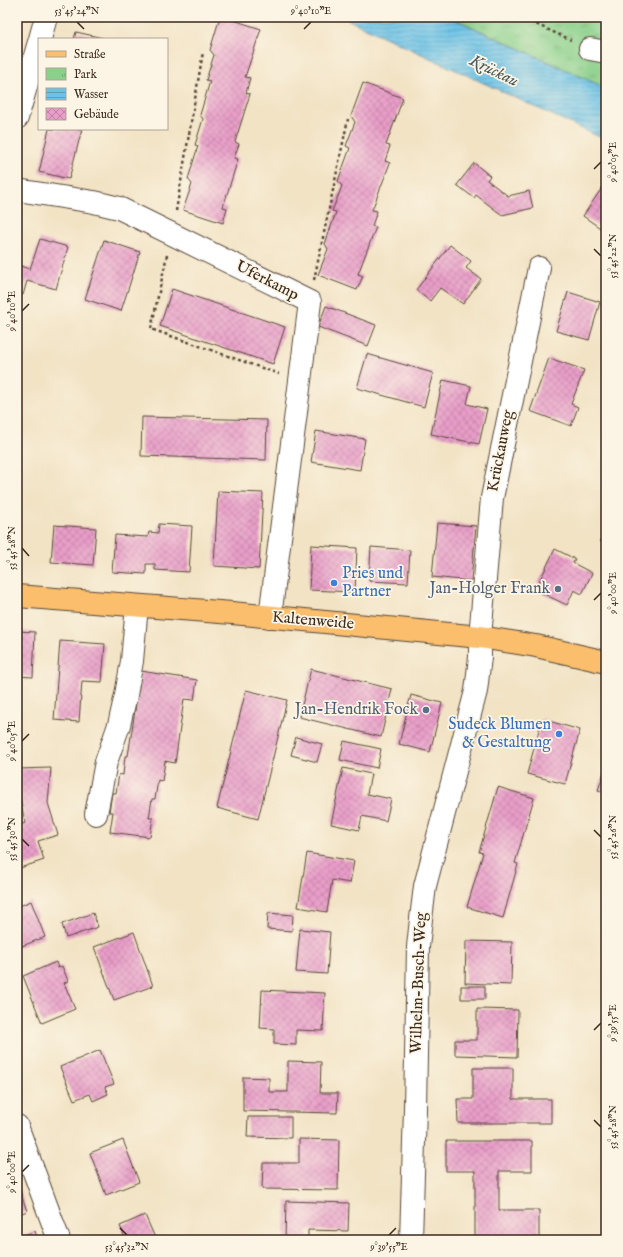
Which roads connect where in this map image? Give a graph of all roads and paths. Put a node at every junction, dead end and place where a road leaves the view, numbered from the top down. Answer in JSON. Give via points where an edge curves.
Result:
{"nodes":[{"id":1,"x":46,"y":17,"type":"edge"},
{"id":2,"x":520,"y":17,"type":"edge"},
{"id":3,"x":40,"y":38,"type":"edge"},
{"id":4,"x":38,"y":45,"type":"edge"},
{"id":5,"x":598,"y":50,"type":"edge"},
{"id":6,"x":17,"y":118,"type":"edge"},
{"id":7,"x":348,"y":119,"type":"dead end"},
{"id":8,"x":17,"y":190,"type":"edge"},
{"id":9,"x":539,"y":268,"type":"dead end"},
{"id":10,"x":310,"y":302,"type":"junction"},
{"id":11,"x":17,"y":596,"type":"edge"},
{"id":12,"x":136,"y":606,"type":"junction"},
{"id":13,"x":270,"y":617,"type":"junction"},
{"id":14,"x":480,"y":637,"type":"junction"},
{"id":15,"x":606,"y":662,"type":"edge"},
{"id":16,"x":96,"y":814,"type":"dead end"},
{"id":17,"x":17,"y":1126,"type":"edge"},
{"id":18,"x":59,"y":1240,"type":"edge"},
{"id":19,"x":411,"y":1240,"type":"edge"}],
"edges":[{"from":1,"to":3,"type":"street"},
{"from":2,"to":5,"type":"path"},
{"from":4,"to":6,"type":"street"},
{"from":7,"to":10,"type":"path"},
{"from":8,"to":10,"type":"street","name":"Uferkamp","via":[[119,208]]},
{"from":9,"to":14,"type":"street","name":"Krückauweg","via":[[492,498]]},
{"from":10,"to":13,"type":"street","name":"Uferkamp"},
{"from":11,"to":12,"type":"main road","name":"Kaltenweide"},
{"from":12,"to":13,"type":"main road","name":"Kaltenweide"},
{"from":12,"to":16,"type":"street","via":[[132,661],[126,695],[106,762]]},
{"from":13,"to":14,"type":"main road","name":"Kaltenweide"},
{"from":14,"to":15,"type":"main road","name":"Kaltenweide","via":[[536,646]]},
{"from":14,"to":19,"type":"street","name":"Wilhelm-Busch-Weg","via":[[476,691],[425,886],[420,926]]},
{"from":17,"to":18,"type":"street"}]}
